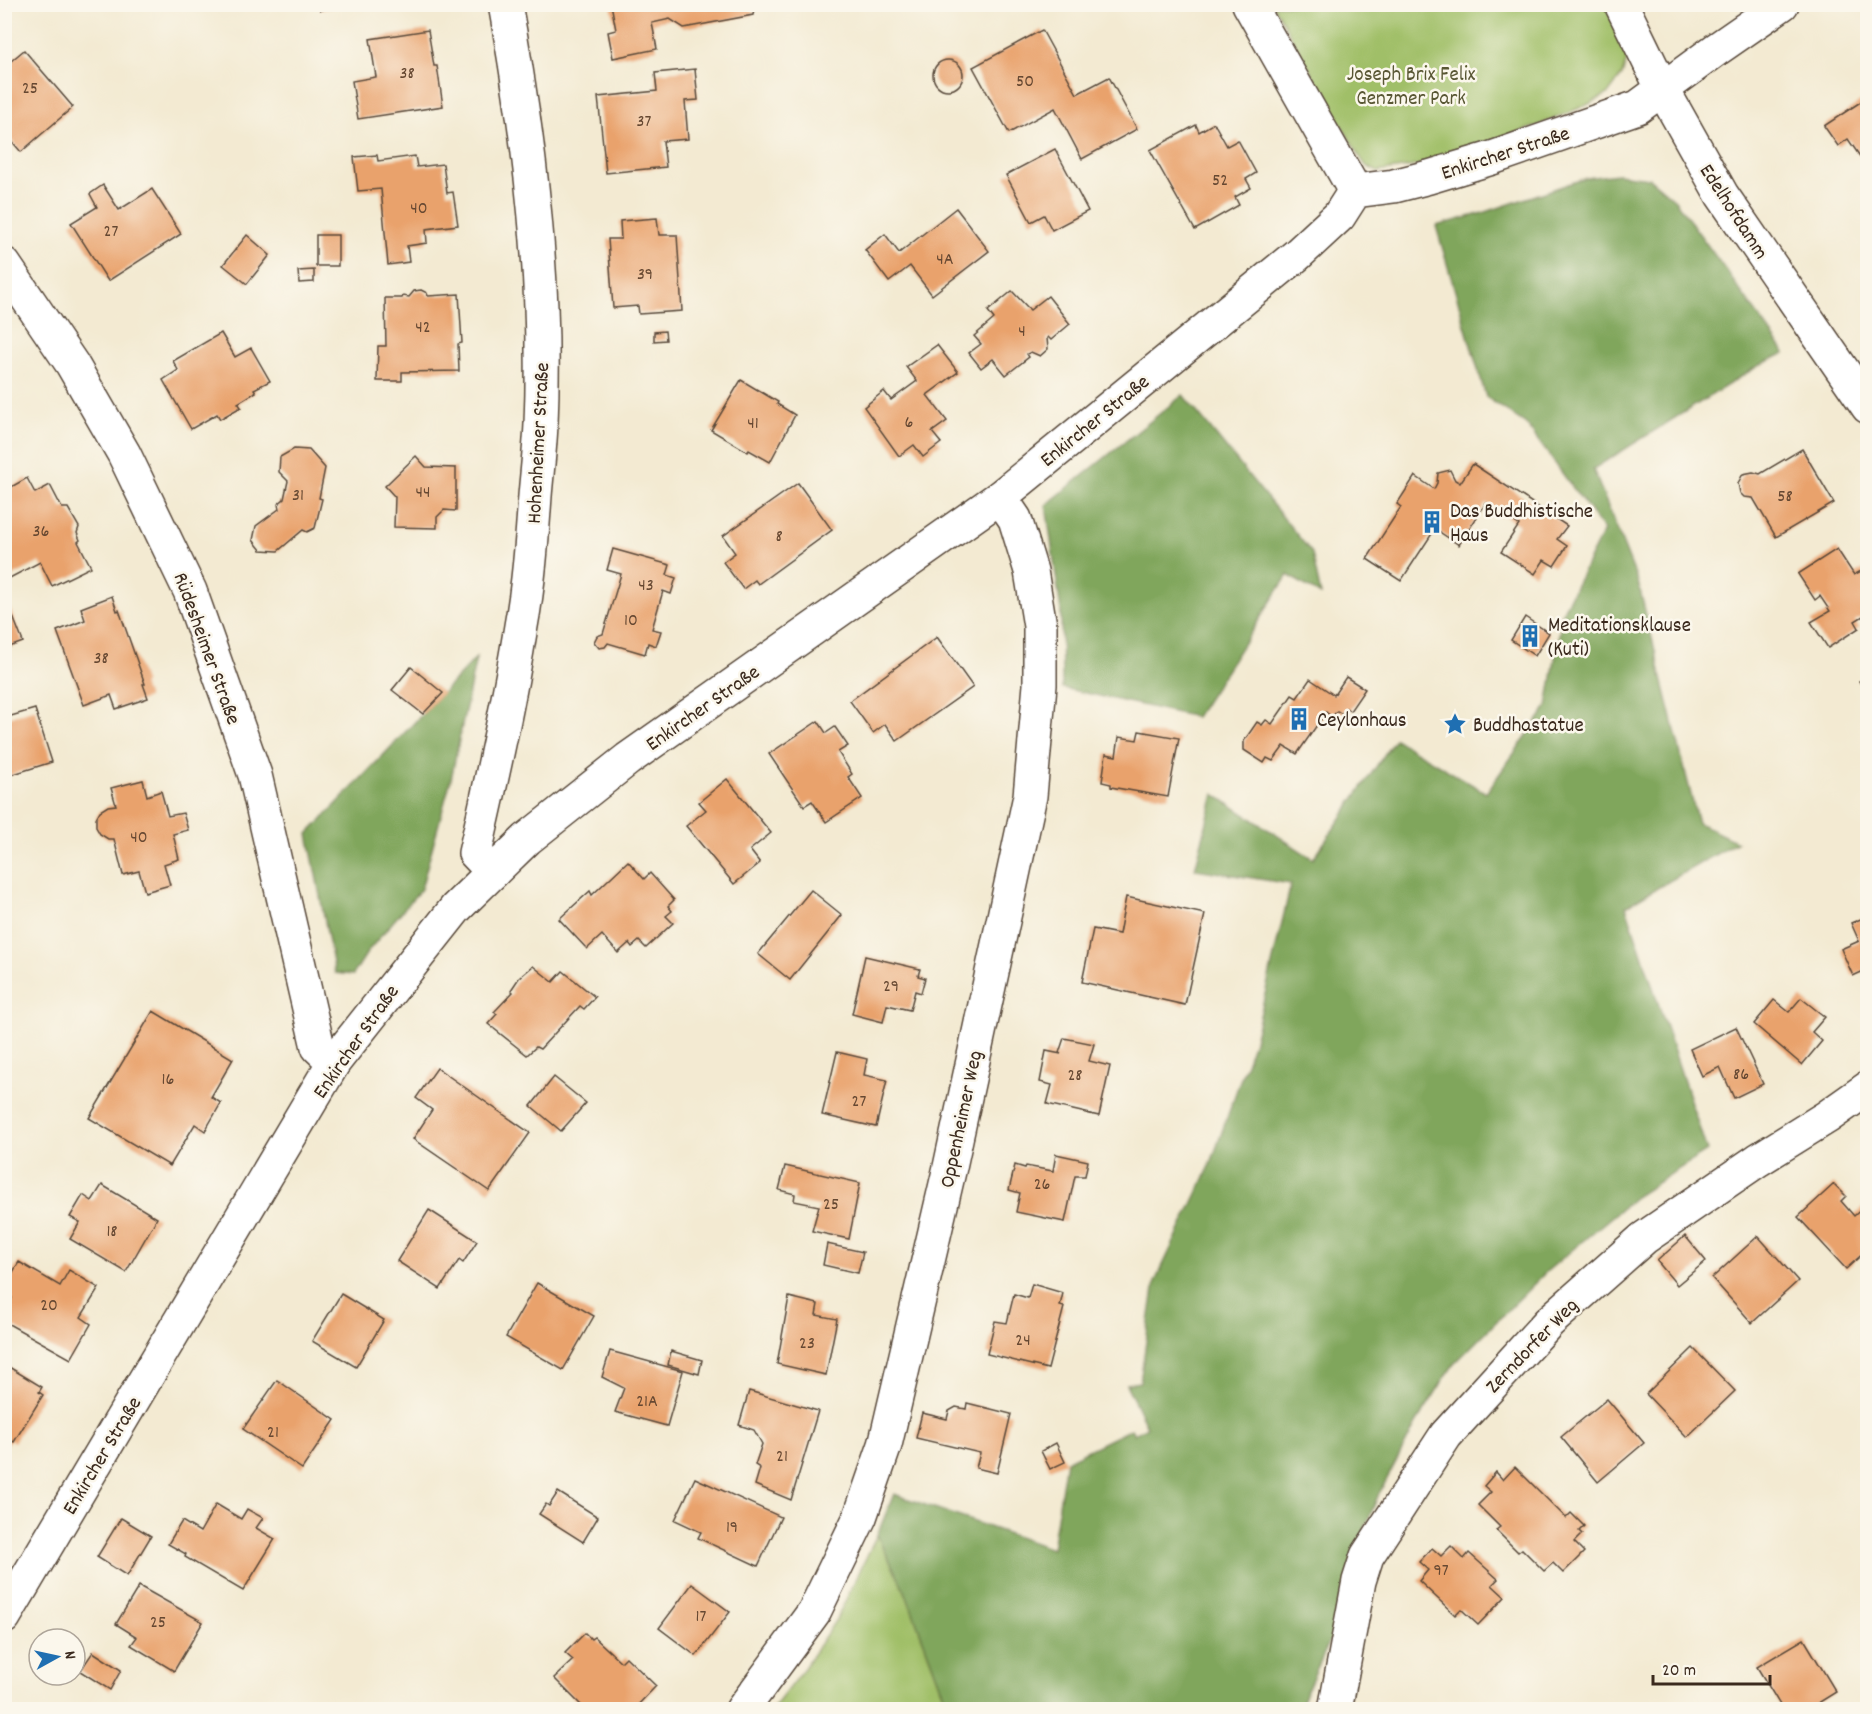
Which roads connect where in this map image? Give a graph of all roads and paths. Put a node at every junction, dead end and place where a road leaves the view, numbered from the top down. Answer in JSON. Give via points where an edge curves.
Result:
{"nodes":[{"id":1,"x":505,"y":4,"type":"edge"},
{"id":2,"x":1249,"y":4,"type":"edge"},
{"id":3,"x":1621,"y":4,"type":"edge"},
{"id":4,"x":1782,"y":4,"type":"edge"},
{"id":5,"x":1663,"y":90,"type":"junction"},
{"id":6,"x":1355,"y":191,"type":"junction"},
{"id":7,"x":4,"y":264,"type":"edge"},
{"id":8,"x":1868,"y":407,"type":"edge"},
{"id":9,"x":1000,"y":497,"type":"junction"},
{"id":10,"x":493,"y":872,"type":"junction"},
{"id":11,"x":334,"y":1062,"type":"junction"},
{"id":12,"x":1868,"y":1089,"type":"edge"},
{"id":13,"x":4,"y":1617,"type":"edge"},
{"id":14,"x":742,"y":1710,"type":"edge"},
{"id":15,"x":1335,"y":1710,"type":"edge"}],
"edges":[{"from":1,"to":10,"type":"street","name":"Hohenheimer Straße","via":[[521,96],[537,234],[541,423],[522,625],[475,853]]},
{"from":2,"to":6,"type":"street"},
{"from":3,"to":5,"type":"street","name":"Edelhofdamm"},
{"from":4,"to":5,"type":"street","name":"Enkircher Straße"},
{"from":5,"to":6,"type":"street","name":"Enkircher Straße","via":[[1638,107],[1492,158],[1402,184]]},
{"from":5,"to":8,"type":"street","name":"Edelhofdamm","via":[[1722,195]]},
{"from":6,"to":9,"type":"street","name":"Enkircher Straße","via":[[1339,216],[1297,255]]},
{"from":7,"to":11,"type":"street","name":"Rüdesheimer Straße","via":[[72,364],[124,454],[190,591],[255,775],[318,1047]]},
{"from":9,"to":10,"type":"street","name":"Enkircher Straße","via":[[628,759],[527,839]]},
{"from":9,"to":14,"type":"street","name":"Oppenheimer Weg","via":[[1015,519],[1031,571],[1040,626],[1040,685],[1027,808],[885,1446],[860,1517],[814,1612]]},
{"from":10,"to":11,"type":"street","name":"Enkircher Straße","via":[[456,908]]},
{"from":11,"to":13,"type":"street","name":"Enkircher Straße"},
{"from":12,"to":15,"type":"street","name":"Zerndorfer Weg","via":[[1644,1238],[1549,1322],[1446,1435],[1367,1556]]}]}
